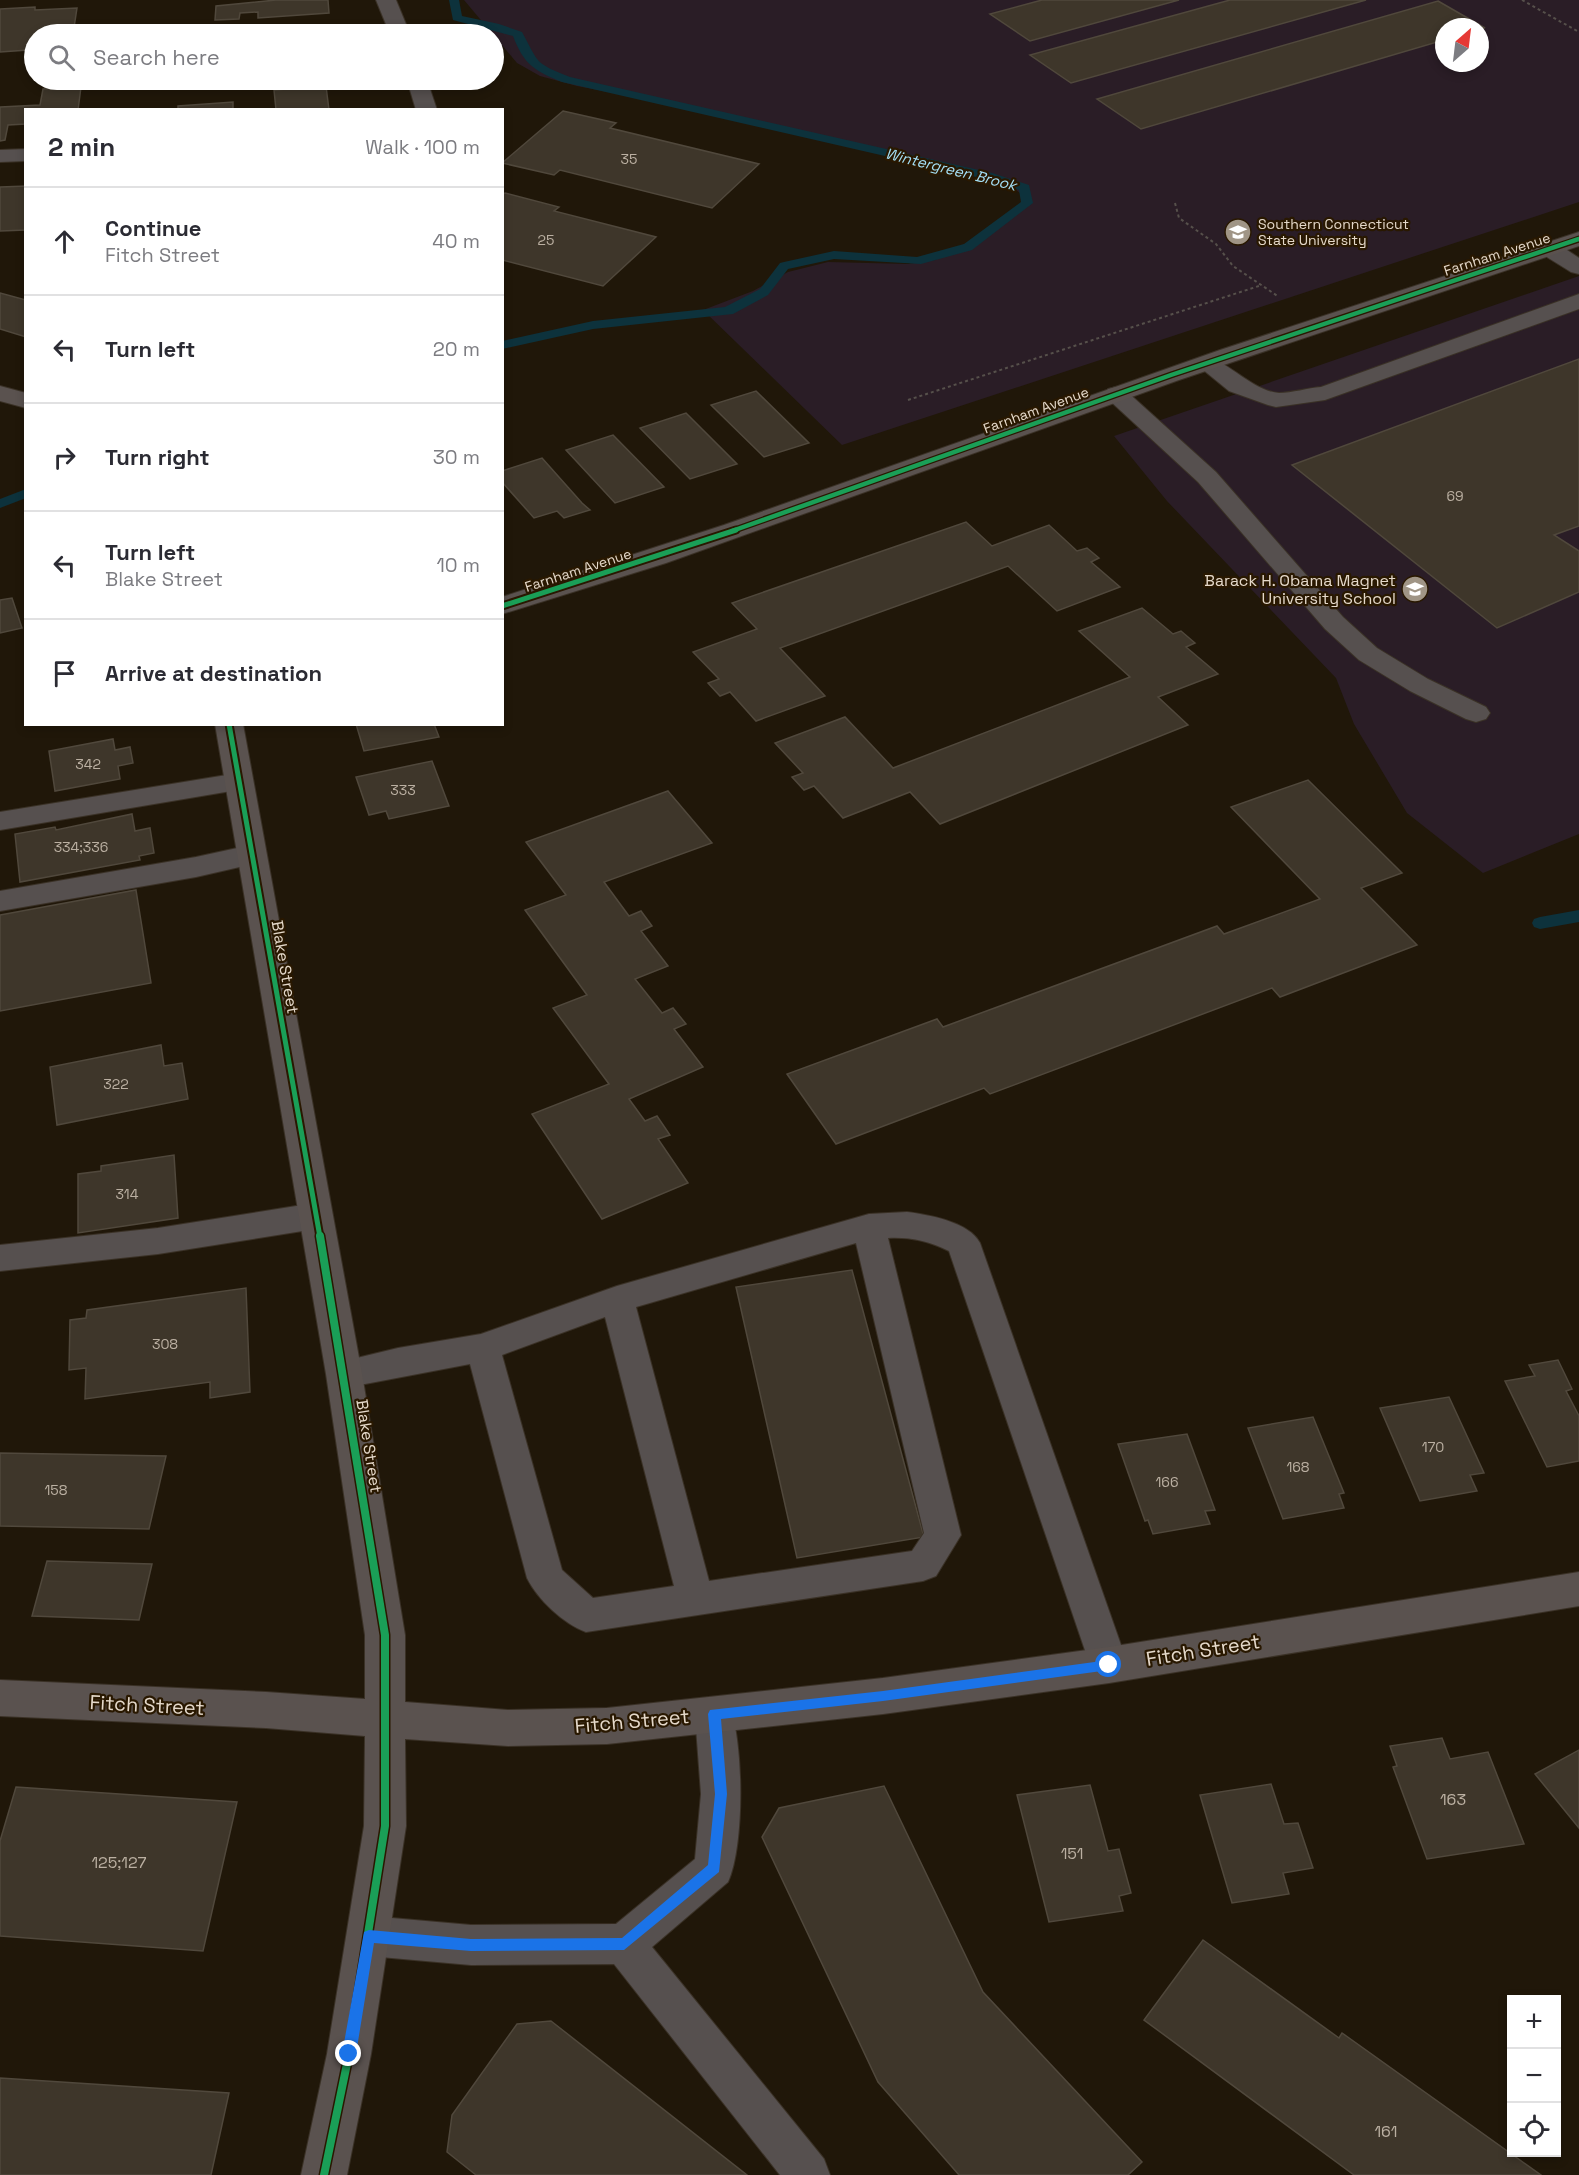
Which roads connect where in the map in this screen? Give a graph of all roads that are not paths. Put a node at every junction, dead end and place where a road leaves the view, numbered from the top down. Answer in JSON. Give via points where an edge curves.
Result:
{"nodes":[{"id":1,"x":386,"y":0,"type":"edge"},
{"id":2,"x":396,"y":24,"type":"edge"},
{"id":3,"x":420,"y":90,"type":"edge"},
{"id":4,"x":426,"y":108,"type":"edge"},
{"id":5,"x":24,"y":155,"type":"edge"},
{"id":6,"x":0,"y":156,"type":"edge"},
{"id":7,"x":1579,"y":239,"type":"edge"},
{"id":8,"x":1550,"y":249,"type":"junction"},
{"id":9,"x":1579,"y":267,"type":"edge"},
{"id":10,"x":1579,"y":301,"type":"edge"},
{"id":11,"x":1208,"y":363,"type":"junction"},
{"id":12,"x":0,"y":393,"type":"edge"},
{"id":13,"x":1116,"y":394,"type":"junction"},
{"id":14,"x":24,"y":400,"type":"edge"},
{"id":15,"x":504,"y":605,"type":"edge"},
{"id":16,"x":1476,"y":712,"type":"dead end"},
{"id":17,"x":229,"y":726,"type":"edge"},
{"id":18,"x":238,"y":782,"type":"junction"},
{"id":19,"x":0,"y":821,"type":"edge"},
{"id":20,"x":251,"y":855,"type":"junction"},
{"id":21,"x":0,"y":901,"type":"edge"},
{"id":22,"x":315,"y":1216,"type":"junction"},
{"id":23,"x":869,"y":1227,"type":"junction"},
{"id":24,"x":0,"y":1258,"type":"edge"},
{"id":25,"x":617,"y":1299,"type":"junction"},
{"id":26,"x":483,"y":1348,"type":"junction"},
{"id":27,"x":344,"y":1374,"type":"junction"},
{"id":28,"x":1579,"y":1589,"type":"edge"},
{"id":29,"x":696,"y":1601,"type":"junction"},
{"id":30,"x":1109,"y":1665,"type":"junction"},
{"id":31,"x":0,"y":1698,"type":"edge"},
{"id":32,"x":714,"y":1714,"type":"junction"},
{"id":33,"x":386,"y":1720,"type":"junction"},
{"id":34,"x":369,"y":1936,"type":"junction"},
{"id":35,"x":624,"y":1944,"type":"junction"},
{"id":36,"x":324,"y":2175,"type":"edge"},
{"id":37,"x":808,"y":2175,"type":"edge"}],
"edges":[{"from":1,"to":2,"type":"street"},
{"from":3,"to":4,"type":"street"},
{"from":5,"to":6,"type":"lane"},
{"from":7,"to":8,"type":"street","name":"Farnham Avenue"},
{"from":8,"to":9,"type":"lane"},
{"from":8,"to":11,"type":"street","name":"Farnham Avenue"},
{"from":10,"to":11,"type":"lane","via":[[1325,393],[1276,400],[1237,386]]},
{"from":11,"to":13,"type":"street","name":"Farnham Avenue"},
{"from":12,"to":14,"type":"street"},
{"from":13,"to":15,"type":"street","name":"Farnham Avenue","via":[[947,456]]},
{"from":13,"to":16,"type":"lane","via":[[1207,477],[1334,623],[1368,654],[1419,685]]},
{"from":17,"to":18,"type":"street","name":"Blake Street"},
{"from":18,"to":19,"type":"lane"},
{"from":18,"to":20,"type":"street","name":"Blake Street"},
{"from":20,"to":21,"type":"lane"},
{"from":20,"to":22,"type":"street","name":"Blake Street"},
{"from":22,"to":24,"type":"lane"},
{"from":22,"to":27,"type":"street","name":"Blake Street"},
{"from":23,"to":25,"type":"lane"},
{"from":23,"to":29,"type":"lane","via":[[944,1535],[923,1565]]},
{"from":23,"to":30,"type":"lane","via":[[930,1227],[963,1243]]},
{"from":25,"to":26,"type":"lane"},
{"from":25,"to":29,"type":"lane"},
{"from":26,"to":27,"type":"lane"},
{"from":26,"to":29,"type":"lane","via":[[546,1578],[586,1616]]},
{"from":27,"to":33,"type":"street","name":"Blake Street","via":[[385,1635]]},
{"from":28,"to":30,"type":"street","name":"Fitch Street"},
{"from":30,"to":32,"type":"street","name":"Fitch Street"},
{"from":31,"to":33,"type":"street","name":"Fitch Street","via":[[266,1710]]},
{"from":32,"to":33,"type":"street","name":"Fitch Street","via":[[563,1727],[507,1728]]},
{"from":32,"to":35,"type":"lane","via":[[721,1794],[714,1868]]},
{"from":33,"to":34,"type":"street","name":"Blake Street","via":[[385,1826]]},
{"from":34,"to":35,"type":"lane","via":[[471,1945]]},
{"from":34,"to":36,"type":"street","name":"Blake Street"},
{"from":35,"to":37,"type":"lane"}]}
